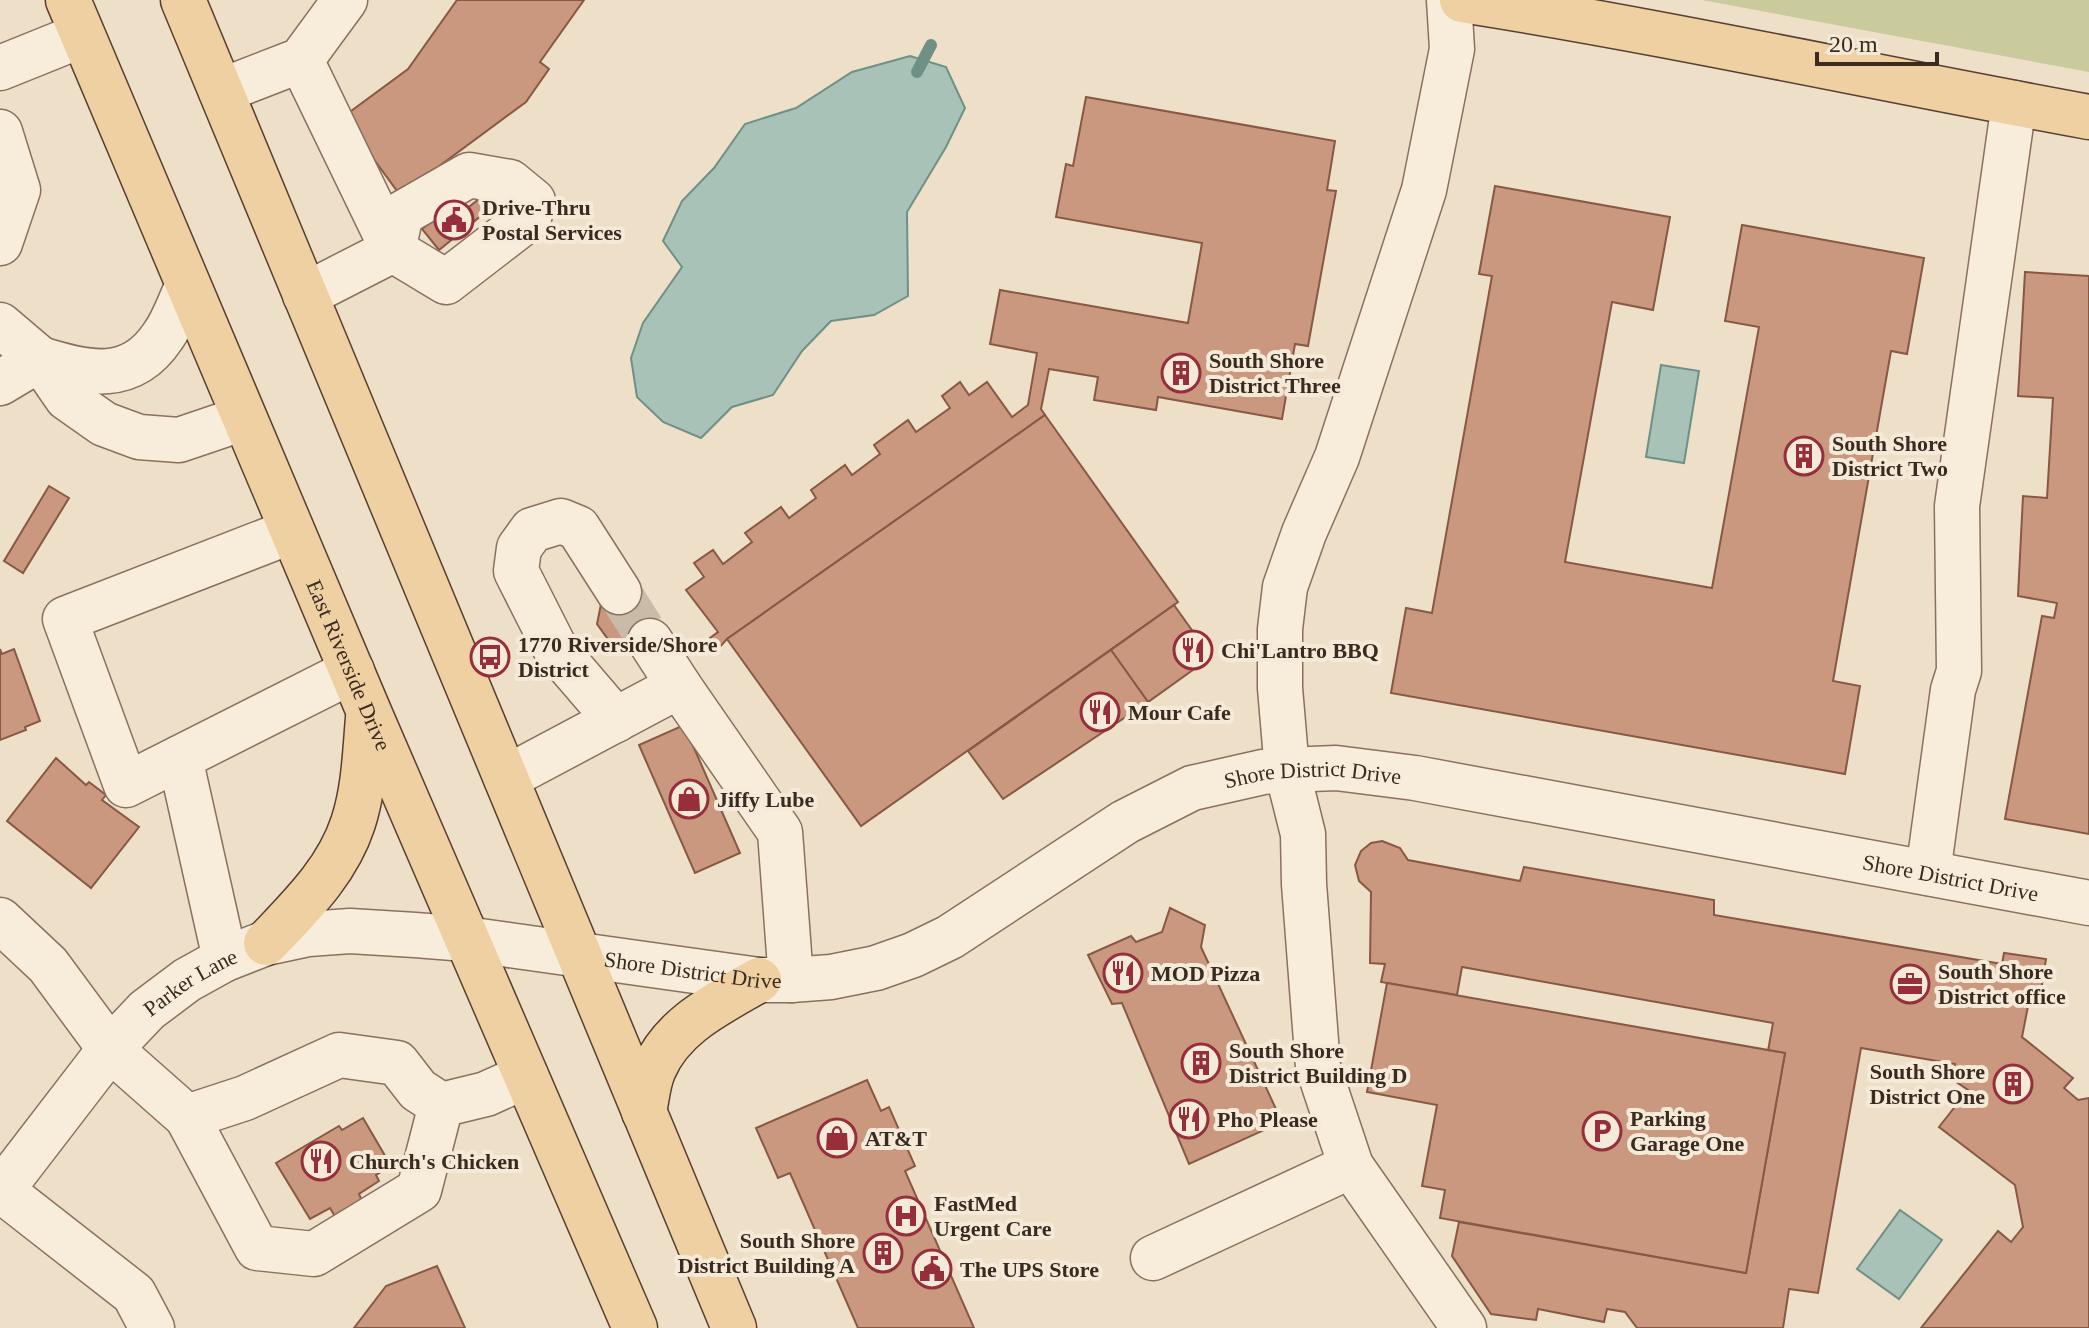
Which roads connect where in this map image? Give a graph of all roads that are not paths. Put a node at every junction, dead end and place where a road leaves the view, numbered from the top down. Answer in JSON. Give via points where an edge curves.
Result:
{"nodes":[{"id":1,"x":183,"y":0,"type":"edge"},
{"id":2,"x":345,"y":0,"type":"edge"},
{"id":3,"x":1449,"y":0,"type":"edge"},
{"id":4,"x":1462,"y":0,"type":"edge"},
{"id":5,"x":1579,"y":9,"type":"edge"},
{"id":6,"x":75,"y":17,"type":"edge"},
{"id":7,"x":301,"y":60,"type":"junction"},
{"id":8,"x":0,"y":68,"type":"edge"},
{"id":9,"x":221,"y":91,"type":"junction"},
{"id":10,"x":2014,"y":103,"type":"junction"},
{"id":11,"x":2089,"y":117,"type":"edge"},
{"id":12,"x":0,"y":132,"type":"edge"},
{"id":13,"x":0,"y":243,"type":"edge"},
{"id":14,"x":188,"y":285,"type":"junction"},
{"id":15,"x":305,"y":295,"type":"junction"},
{"id":16,"x":0,"y":325,"type":"edge"},
{"id":17,"x":40,"y":359,"type":"junction"},
{"id":18,"x":0,"y":383,"type":"edge"},
{"id":19,"x":244,"y":418,"type":"junction"},
{"id":20,"x":292,"y":531,"type":"junction"},
{"id":21,"x":619,"y":592,"type":"tunnel mouth"},
{"id":22,"x":650,"y":641,"type":"tunnel mouth"},
{"id":23,"x":352,"y":671,"type":"junction"},
{"id":24,"x":679,"y":686,"type":"junction"},
{"id":25,"x":369,"y":712,"type":"junction"},
{"id":26,"x":616,"y":720,"type":"junction"},
{"id":27,"x":180,"y":758,"type":"junction"},
{"id":28,"x":1287,"y":770,"type":"junction"},
{"id":29,"x":506,"y":778,"type":"junction"},
{"id":30,"x":1928,"y":873,"type":"junction"},
{"id":31,"x":2089,"y":903,"type":"edge"},
{"id":32,"x":0,"y":920,"type":"edge"},
{"id":33,"x":466,"y":939,"type":"junction"},
{"id":34,"x":266,"y":943,"type":"junction"},
{"id":35,"x":579,"y":955,"type":"junction"},
{"id":36,"x":225,"y":959,"type":"junction"},
{"id":37,"x":775,"y":980,"type":"junction"},
{"id":38,"x":110,"y":1049,"type":"junction"},
{"id":39,"x":526,"y":1076,"type":"junction"},
{"id":40,"x":441,"y":1105,"type":"junction"},
{"id":41,"x":644,"y":1112,"type":"junction"},
{"id":42,"x":187,"y":1117,"type":"junction"},
{"id":43,"x":1351,"y":1166,"type":"junction"},
{"id":44,"x":1,"y":1191,"type":"edge"},
{"id":45,"x":1153,"y":1258,"type":"dead end"},
{"id":46,"x":152,"y":1328,"type":"edge"},
{"id":47,"x":635,"y":1328,"type":"edge"},
{"id":48,"x":734,"y":1328,"type":"edge"},
{"id":49,"x":1464,"y":1328,"type":"edge"}],
"edges":[{"from":1,"to":9,"type":"main road"},
{"from":2,"to":7,"type":"street"},
{"from":3,"to":28,"type":"street","via":[[1452,49],[1424,190],[1337,457],[1285,587],[1280,688]]},
{"from":4,"to":5,"type":"main road"},
{"from":5,"to":10,"type":"main road"},
{"from":6,"to":8,"type":"street"},
{"from":6,"to":14,"type":"main road","name":"East Riverside Drive"},
{"from":7,"to":9,"type":"street"},
{"from":7,"to":15,"type":"street","via":[[393,250]]},
{"from":9,"to":15,"type":"main road"},
{"from":10,"to":11,"type":"main road"},
{"from":10,"to":30,"type":"street","via":[[1957,506],[1959,671]]},
{"from":12,"to":13,"type":"street","via":[[18,190]]},
{"from":14,"to":17,"type":"street","via":[[165,334],[142,360],[106,373]]},
{"from":14,"to":19,"type":"main road","name":"East Riverside Drive"},
{"from":15,"to":29,"type":"main road"},
{"from":16,"to":17,"type":"street"},
{"from":17,"to":18,"type":"street"},
{"from":17,"to":19,"type":"street","via":[[67,398],[104,424],[139,437],[179,440]]},
{"from":19,"to":20,"type":"main road","name":"East Riverside Drive"},
{"from":20,"to":23,"type":"main road","name":"East Riverside Drive"},
{"from":20,"to":27,"type":"street","via":[[65,619],[126,785]]},
{"from":21,"to":26,"type":"street","via":[[578,528],[561,521],[532,530],[519,548],[516,571],[556,650]]},
{"from":22,"to":24,"type":"street"},
{"from":23,"to":25,"type":"main road","name":"East Riverside Drive"},
{"from":23,"to":27,"type":"street"},
{"from":24,"to":26,"type":"street"},
{"from":24,"to":37,"type":"street","via":[[780,832]]},
{"from":25,"to":33,"type":"main road","name":"East Riverside Drive"},
{"from":25,"to":34,"type":"main road","via":[[362,780],[343,847],[315,890]]},
{"from":26,"to":29,"type":"street"},
{"from":27,"to":36,"type":"street"},
{"from":28,"to":30,"type":"street","name":"Shore District Drive","via":[[1336,768],[1415,778]]},
{"from":28,"to":37,"type":"street","name":"Shore District Drive","via":[[1192,788],[1125,822],[950,937],[913,955],[831,977]]},
{"from":28,"to":43,"type":"street","via":[[1303,834],[1318,1067]]},
{"from":29,"to":35,"type":"main road"},
{"from":30,"to":31,"type":"street","name":"Shore District Drive"},
{"from":32,"to":38,"type":"street","via":[[48,965]]},
{"from":33,"to":34,"type":"street","name":"Parker Lane","via":[[350,931]]},
{"from":33,"to":35,"type":"street","name":"Parker Lane"},
{"from":33,"to":39,"type":"main road","name":"East Riverside Drive"},
{"from":34,"to":36,"type":"street","name":"Parker Lane"},
{"from":35,"to":37,"type":"street","name":"Shore District Drive"},
{"from":35,"to":41,"type":"main road"},
{"from":36,"to":38,"type":"street","name":"Parker Lane","via":[[147,1010]]},
{"from":37,"to":41,"type":"main road","via":[[695,1018],[670,1042],[654,1069]]},
{"from":38,"to":42,"type":"street"},
{"from":38,"to":44,"type":"street","name":"Parker Lane"},
{"from":39,"to":40,"type":"street","via":[[486,1094]]},
{"from":39,"to":47,"type":"main road","name":"East Riverside Drive"},
{"from":40,"to":42,"type":"street","via":[[418,1090],[397,1063],[339,1055],[245,1098]]},
{"from":40,"to":42,"type":"street","via":[[419,1190],[314,1254],[257,1248]]},
{"from":41,"to":48,"type":"main road"},
{"from":43,"to":45,"type":"street"},
{"from":43,"to":49,"type":"street"},
{"from":44,"to":46,"type":"street","via":[[134,1294]]}]}
